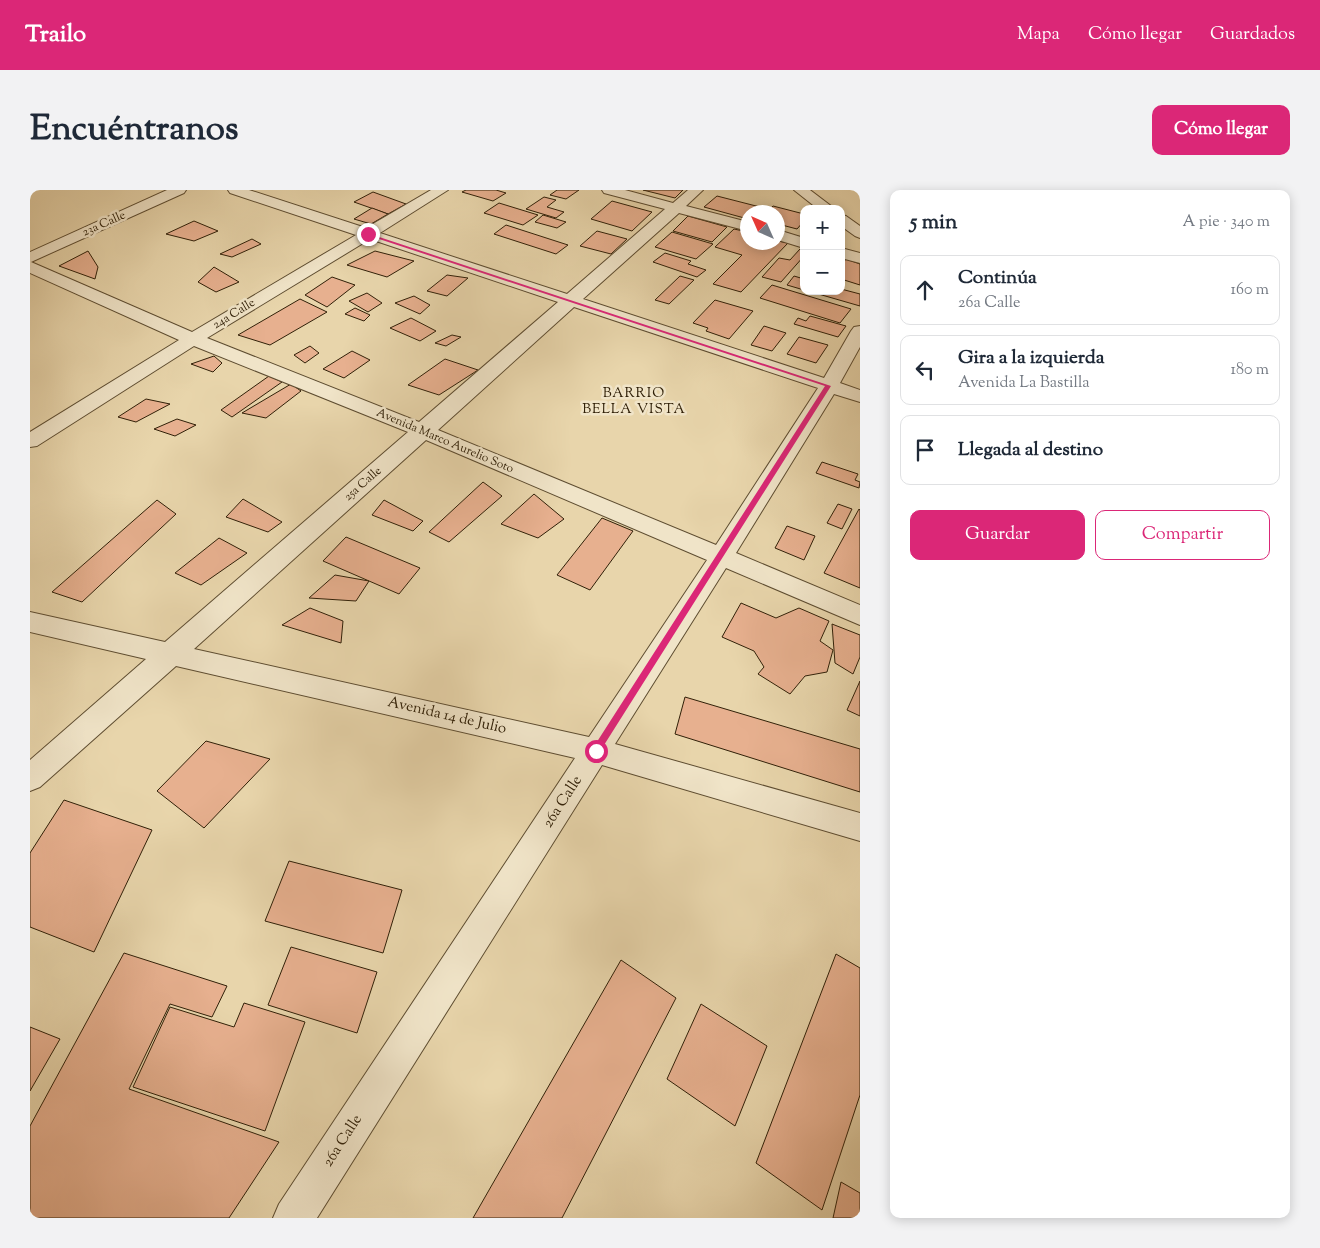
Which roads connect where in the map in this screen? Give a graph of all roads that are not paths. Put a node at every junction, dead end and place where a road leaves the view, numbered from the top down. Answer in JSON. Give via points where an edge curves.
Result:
{"nodes":[{"id":1,"x":179,"y":190,"type":"edge"},
{"id":2,"x":235,"y":190,"type":"edge"},
{"id":3,"x":441,"y":190,"type":"edge"},
{"id":4,"x":609,"y":190,"type":"edge"},
{"id":5,"x":696,"y":190,"type":"edge"},
{"id":6,"x":801,"y":190,"type":"edge"},
{"id":7,"x":822,"y":205,"type":"edge"},
{"id":8,"x":676,"y":208,"type":"junction"},
{"id":9,"x":845,"y":223,"type":"edge"},
{"id":10,"x":740,"y":225,"type":"edge"},
{"id":11,"x":860,"y":233,"type":"edge"},
{"id":12,"x":368,"y":234,"type":"junction"},
{"id":13,"x":785,"y":237,"type":"edge"},
{"id":14,"x":800,"y":242,"type":"edge"},
{"id":15,"x":845,"y":254,"type":"edge"},
{"id":16,"x":30,"y":258,"type":"edge"},
{"id":17,"x":860,"y":258,"type":"edge"},
{"id":18,"x":30,"y":267,"type":"edge"},
{"id":19,"x":571,"y":300,"type":"junction"},
{"id":20,"x":860,"y":331,"type":"edge"},
{"id":21,"x":193,"y":338,"type":"junction"},
{"id":22,"x":828,"y":386,"type":"junction"},
{"id":23,"x":860,"y":396,"type":"edge"},
{"id":24,"x":423,"y":431,"type":"junction"},
{"id":25,"x":30,"y":440,"type":"edge"},
{"id":26,"x":721,"y":557,"type":"junction"},
{"id":27,"x":860,"y":615,"type":"edge"},
{"id":28,"x":30,"y":622,"type":"edge"},
{"id":29,"x":172,"y":653,"type":"junction"},
{"id":30,"x":596,"y":751,"type":"junction"},
{"id":31,"x":30,"y":778,"type":"edge"},
{"id":32,"x":860,"y":827,"type":"edge"},
{"id":33,"x":293,"y":1218,"type":"edge"}],
"edges":[{"from":1,"to":16,"type":"street","name":"23a Calle"},
{"from":2,"to":12,"type":"street"},
{"from":3,"to":12,"type":"street","name":"24a Calle"},
{"from":4,"to":8,"type":"street"},
{"from":5,"to":8,"type":"street","name":"25a Calle"},
{"from":6,"to":7,"type":"street"},
{"from":8,"to":10,"type":"street"},
{"from":8,"to":19,"type":"street","name":"25a Calle"},
{"from":9,"to":11,"type":"street"},
{"from":12,"to":19,"type":"street"},
{"from":12,"to":21,"type":"street","name":"24a Calle"},
{"from":13,"to":14,"type":"street"},
{"from":15,"to":17,"type":"street"},
{"from":18,"to":21,"type":"street","name":"Avenida Marco Aurelio Soto"},
{"from":19,"to":22,"type":"street"},
{"from":19,"to":24,"type":"street","name":"25a Calle"},
{"from":20,"to":22,"type":"street","name":"26a Calle"},
{"from":21,"to":24,"type":"street","name":"Avenida Marco Aurelio Soto"},
{"from":21,"to":25,"type":"street","name":"24a Calle"},
{"from":22,"to":23,"type":"street"},
{"from":22,"to":26,"type":"street","name":"26a Calle"},
{"from":24,"to":26,"type":"street","name":"Avenida Marco Aurelio Soto"},
{"from":24,"to":29,"type":"street","name":"25a Calle"},
{"from":26,"to":27,"type":"street","name":"Avenida Marco Aurelio Soto"},
{"from":26,"to":30,"type":"street","name":"26a Calle"},
{"from":28,"to":29,"type":"street","name":"Avenida 14 de Julio"},
{"from":29,"to":30,"type":"street","name":"Avenida 14 de Julio"},
{"from":29,"to":31,"type":"street","name":"25a Calle"},
{"from":30,"to":32,"type":"street","name":"Avenida 14 de Julio"},
{"from":30,"to":33,"type":"street","name":"26a Calle"}]}
